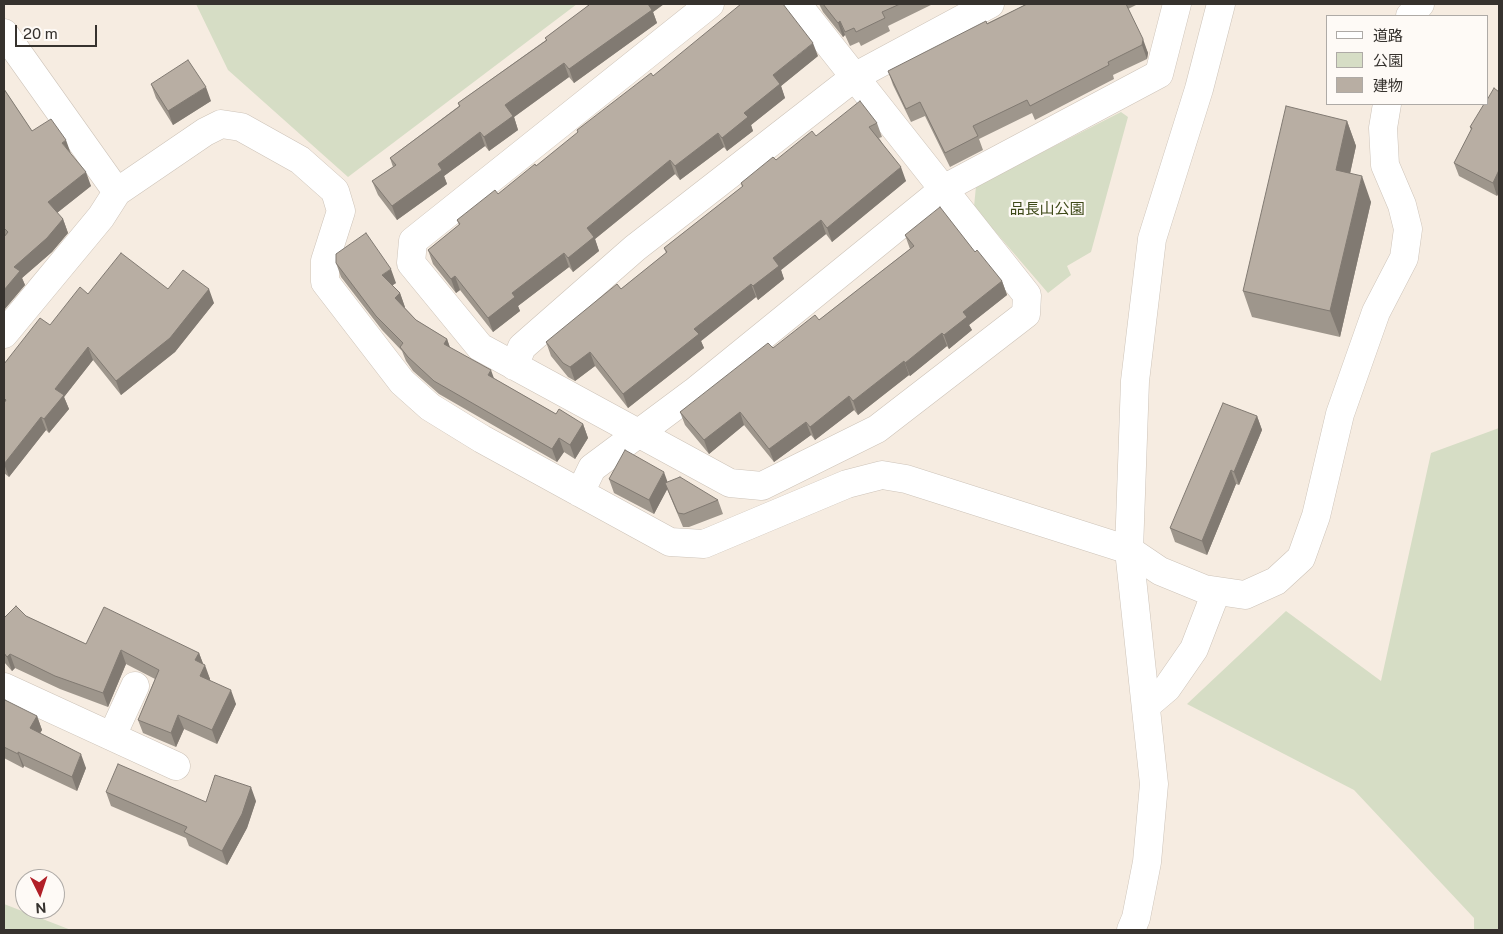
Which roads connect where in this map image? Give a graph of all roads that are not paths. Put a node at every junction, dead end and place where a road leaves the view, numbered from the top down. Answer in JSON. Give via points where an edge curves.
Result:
{"nodes":[{"id":1,"x":710,"y":4,"type":"edge"},
{"id":2,"x":797,"y":4,"type":"edge"},
{"id":3,"x":990,"y":4,"type":"edge"},
{"id":4,"x":1177,"y":4,"type":"edge"},
{"id":5,"x":1221,"y":4,"type":"edge"},
{"id":6,"x":1420,"y":4,"type":"edge"},
{"id":7,"x":1411,"y":15,"type":"edge"},
{"id":8,"x":4,"y":33,"type":"edge"},
{"id":9,"x":856,"y":76,"type":"junction"},
{"id":10,"x":1387,"y":105,"type":"edge"},
{"id":11,"x":944,"y":188,"type":"junction"},
{"id":12,"x":117,"y":192,"type":"junction"},
{"id":13,"x":4,"y":334,"type":"edge"},
{"id":14,"x":514,"y":366,"type":"junction"},
{"id":15,"x":638,"y":432,"type":"junction"},
{"id":16,"x":580,"y":493,"type":"junction"},
{"id":17,"x":1130,"y":550,"type":"junction"},
{"id":18,"x":1216,"y":592,"type":"junction"},
{"id":19,"x":135,"y":686,"type":"dead end"},
{"id":20,"x":4,"y":687,"type":"edge"},
{"id":21,"x":1147,"y":706,"type":"junction"},
{"id":22,"x":112,"y":736,"type":"junction"},
{"id":23,"x":176,"y":766,"type":"dead end"},
{"id":24,"x":1131,"y":930,"type":"edge"}],
"edges":[{"from":1,"to":14,"type":"street","via":[[413,241],[410,263],[480,348]]},
{"from":2,"to":9,"type":"street"},
{"from":3,"to":9,"type":"street"},
{"from":4,"to":11,"type":"street","via":[[1158,74]]},
{"from":5,"to":17,"type":"street","via":[[1199,89],[1152,239],[1135,381]]},
{"from":6,"to":7,"type":"street"},
{"from":8,"to":12,"type":"street"},
{"from":9,"to":11,"type":"street"},
{"from":9,"to":14,"type":"street","via":[[634,248],[522,347]]},
{"from":10,"to":18,"type":"street","via":[[1383,128],[1385,166],[1402,205],[1408,229],[1404,258],[1376,312],[1340,414],[1316,516],[1301,558],[1276,581],[1245,596]]},
{"from":11,"to":15,"type":"street","via":[[694,392]]},
{"from":11,"to":15,"type":"street","via":[[1027,294],[1026,314],[877,429],[762,486],[730,483]]},
{"from":12,"to":13,"type":"street","via":[[101,217]]},
{"from":12,"to":16,"type":"street","via":[[220,124],[240,127],[300,160],[335,191],[341,211],[325,261],[325,282],[402,382],[430,407]]},
{"from":14,"to":15,"type":"street"},
{"from":15,"to":16,"type":"street","via":[[592,468]]},
{"from":16,"to":17,"type":"street","via":[[670,542],[704,544],[847,484],[882,475],[906,479]]},
{"from":17,"to":18,"type":"street","via":[[1160,571]]},
{"from":17,"to":21,"type":"street"},
{"from":18,"to":21,"type":"street","via":[[1194,650],[1167,688]]},
{"from":19,"to":22,"type":"street"},
{"from":20,"to":22,"type":"street"},
{"from":21,"to":24,"type":"street","via":[[1154,784],[1147,862]]},
{"from":22,"to":23,"type":"street"}]}
